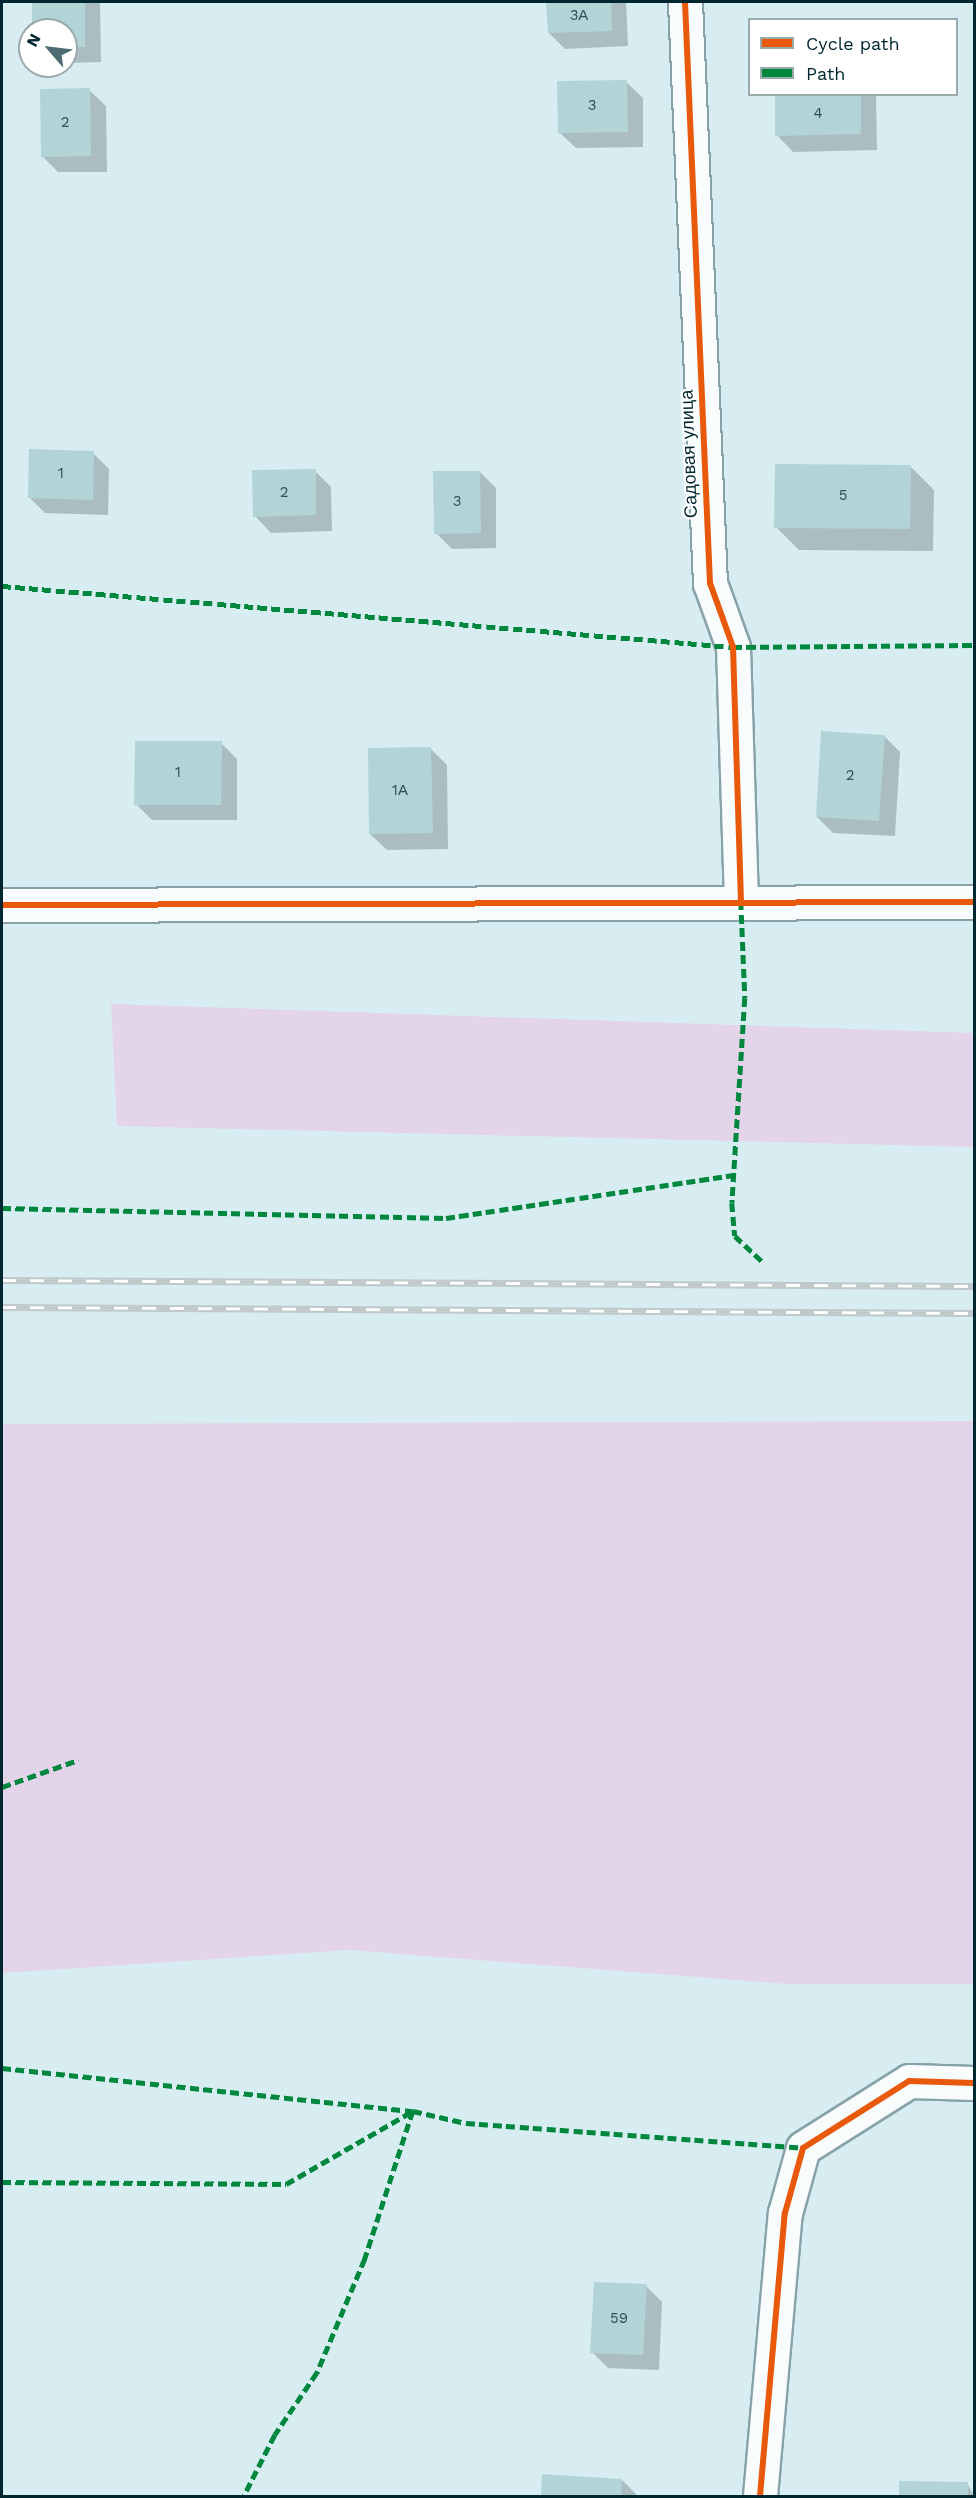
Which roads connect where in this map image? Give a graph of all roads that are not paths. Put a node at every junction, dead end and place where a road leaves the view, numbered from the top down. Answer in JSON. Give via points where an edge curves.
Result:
{"nodes":[{"id":1,"x":685,"y":2,"type":"edge"},
{"id":2,"x":741,"y":901,"type":"junction"},
{"id":3,"x":975,"y":902,"type":"edge"},
{"id":4,"x":2,"y":905,"type":"edge"},
{"id":5,"x":975,"y":2083,"type":"edge"},
{"id":6,"x":760,"y":2496,"type":"edge"}],
"edges":[{"from":1,"to":2,"type":"street","name":"Садовая улица","via":[[710,584],[734,647]]},
{"from":2,"to":3,"type":"street"},
{"from":2,"to":4,"type":"street"},
{"from":5,"to":6,"type":"street","via":[[909,2081],[803,2148],[785,2213]]}]}
